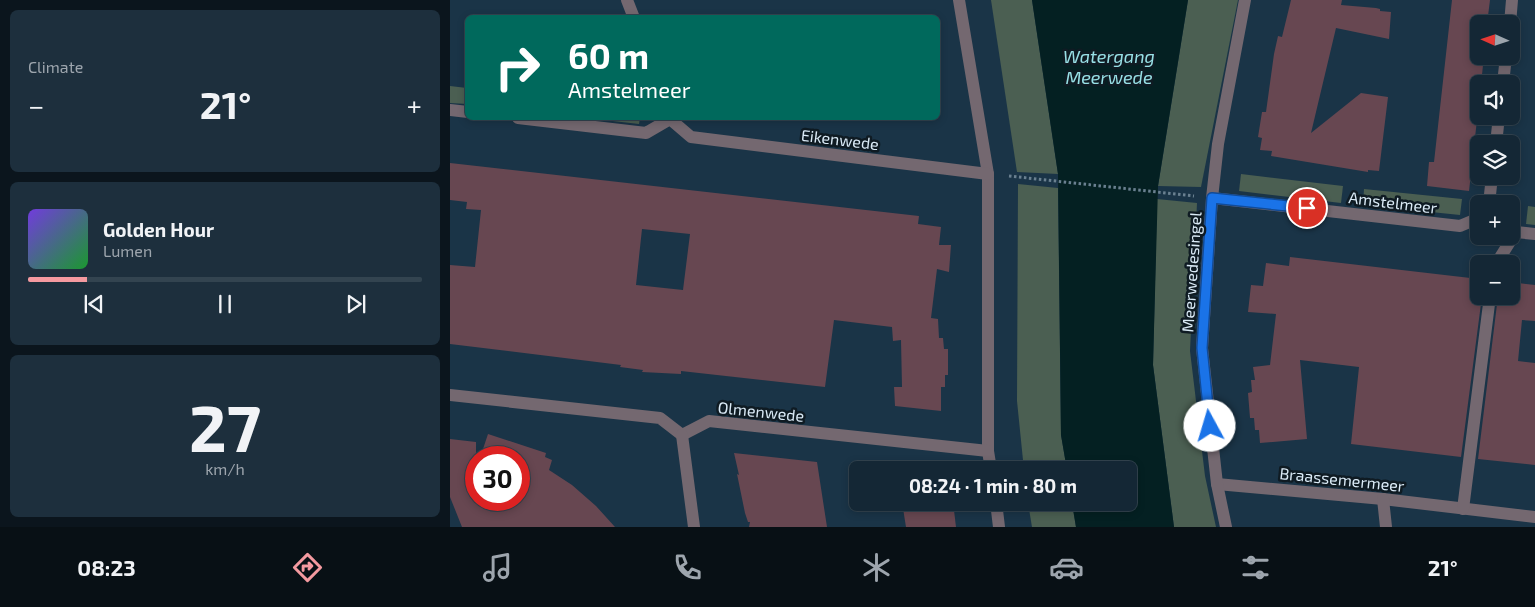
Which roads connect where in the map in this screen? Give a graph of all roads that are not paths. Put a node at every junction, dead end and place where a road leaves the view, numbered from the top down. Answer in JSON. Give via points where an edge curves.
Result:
{"nodes":[{"id":1,"x":627,"y":0,"type":"edge"},
{"id":2,"x":959,"y":0,"type":"edge"},
{"id":3,"x":1245,"y":0,"type":"edge"},
{"id":4,"x":1512,"y":0,"type":"edge"},
{"id":5,"x":633,"y":15,"type":"edge"},
{"id":6,"x":1511,"y":15,"type":"edge"},
{"id":7,"x":450,"y":110,"type":"edge"},
{"id":8,"x":465,"y":112,"type":"edge"},
{"id":9,"x":536,"y":120,"type":"edge"},
{"id":10,"x":667,"y":120,"type":"edge"},
{"id":11,"x":672,"y":120,"type":"edge"},
{"id":12,"x":988,"y":174,"type":"junction"},
{"id":13,"x":1212,"y":198,"type":"junction"},
{"id":14,"x":1470,"y":222,"type":"edge"},
{"id":15,"x":1520,"y":231,"type":"edge"},
{"id":16,"x":1535,"y":234,"type":"edge"},
{"id":17,"x":1489,"y":305,"type":"edge"},
{"id":18,"x":450,"y":395,"type":"edge"},
{"id":19,"x":682,"y":435,"type":"junction"},
{"id":20,"x":988,"y":451,"type":"junction"},
{"id":21,"x":990,"y":461,"type":"edge"},
{"id":22,"x":1217,"y":484,"type":"junction"},
{"id":23,"x":1383,"y":499,"type":"junction"},
{"id":24,"x":1463,"y":509,"type":"junction"},
{"id":25,"x":997,"y":511,"type":"edge"},
{"id":26,"x":1535,"y":517,"type":"edge"},
{"id":27,"x":694,"y":527,"type":"edge"},
{"id":28,"x":999,"y":527,"type":"edge"},
{"id":29,"x":1226,"y":527,"type":"edge"},
{"id":30,"x":1386,"y":527,"type":"edge"}],
"edges":[{"from":1,"to":5,"type":"street"},
{"from":2,"to":12,"type":"street"},
{"from":3,"to":13,"type":"street","name":"Meerwedesingel","via":[[1218,144]]},
{"from":4,"to":6,"type":"street"},
{"from":7,"to":8,"type":"street"},
{"from":9,"to":10,"type":"street","name":"Eikenwede","via":[[646,132]]},
{"from":11,"to":12,"type":"street","name":"Eikenwede","via":[[691,136]]},
{"from":12,"to":20,"type":"street"},
{"from":13,"to":14,"type":"street","name":"Amstelmeer","via":[[1460,226]]},
{"from":13,"to":22,"type":"street","name":"Meerwedesingel","via":[[1202,348]]},
{"from":15,"to":16,"type":"street"},
{"from":17,"to":24,"type":"street"},
{"from":18,"to":19,"type":"street","via":[[660,418]]},
{"from":19,"to":20,"type":"street","name":"Olmenwede","via":[[709,421]]},
{"from":19,"to":27,"type":"street"},
{"from":20,"to":21,"type":"street"},
{"from":22,"to":23,"type":"street","name":"Braassemermeer"},
{"from":22,"to":29,"type":"street","name":"Meerwedesingel"},
{"from":23,"to":24,"type":"street","name":"Braassemermeer"},
{"from":23,"to":30,"type":"street"},
{"from":24,"to":26,"type":"street","name":"Braassemermeer"},
{"from":25,"to":28,"type":"street"}]}
